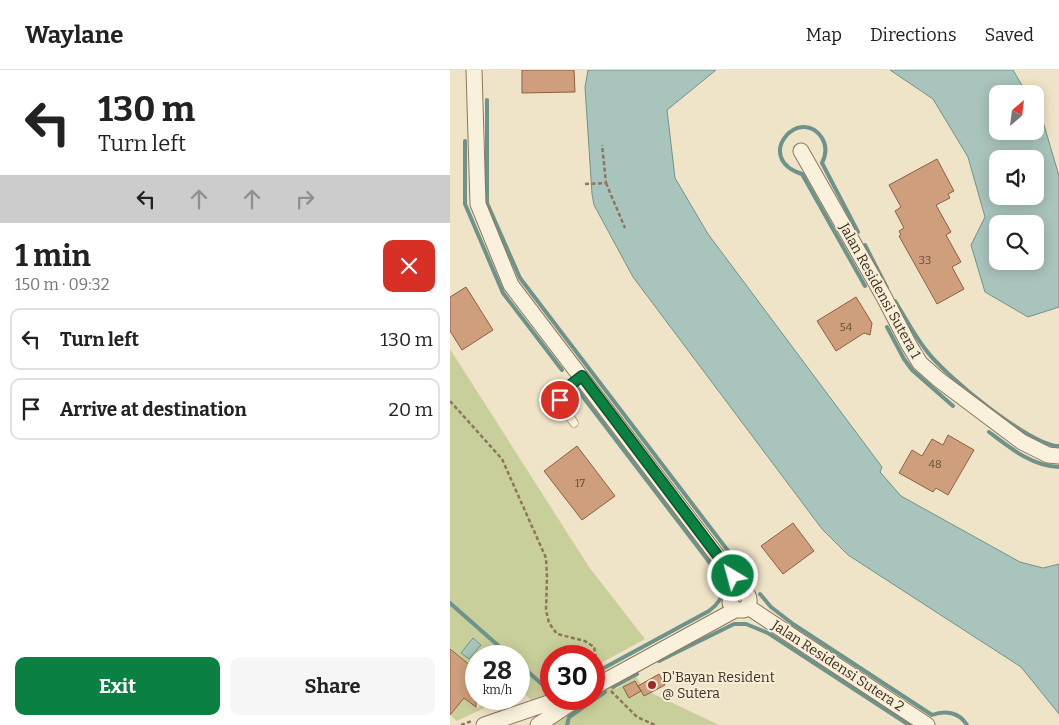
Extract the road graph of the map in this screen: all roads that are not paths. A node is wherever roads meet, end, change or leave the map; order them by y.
1 (474, 70) edge
2 (801, 150) dead end
3 (582, 376) junction
4 (574, 423) dead end
5 (1059, 456) edge
6 (742, 608) junction
7 (605, 681) edge
8 (540, 706) edge
9 (560, 710) edge
10 (484, 725) edge
11 (538, 725) edge
12 (928, 725) edge

1 - 3 street
2 - 5 street, Jalan Residensi Sutera 1
3 - 4 lane
3 - 6 street
6 - 7 street
6 - 12 street, Jalan Residensi Sutera 2
8 - 10 street
9 - 11 street

